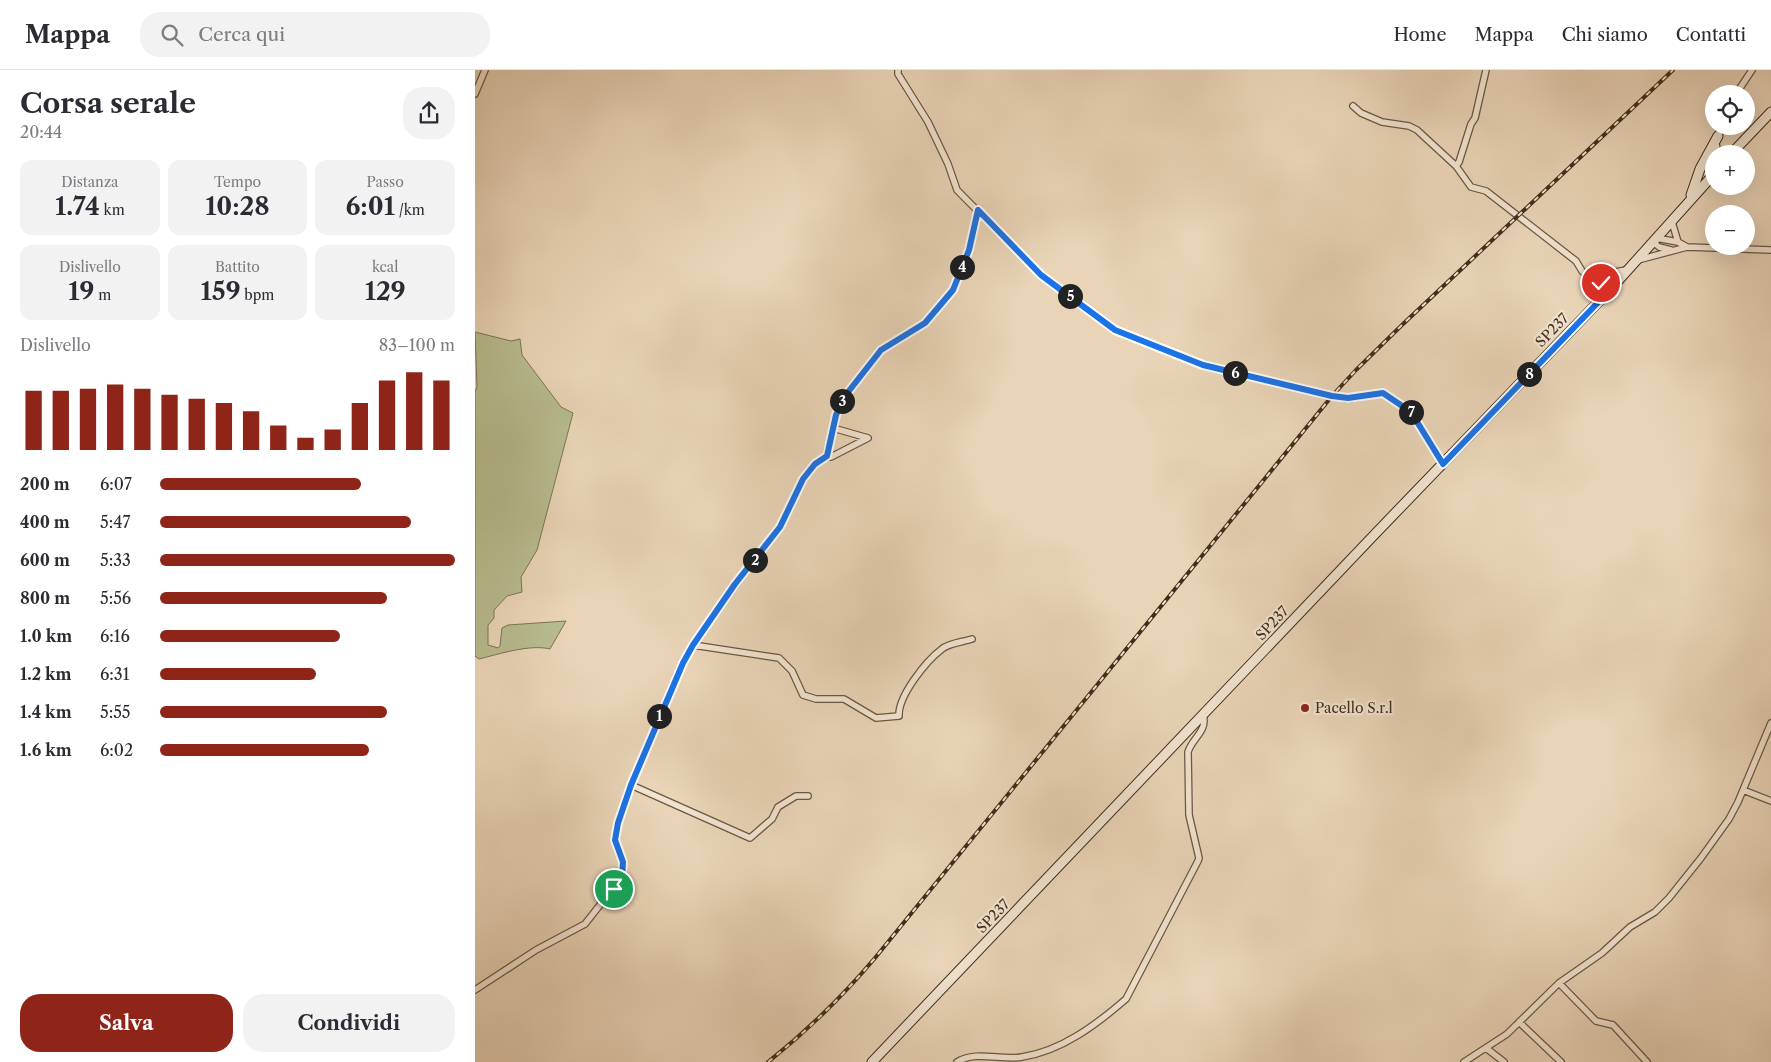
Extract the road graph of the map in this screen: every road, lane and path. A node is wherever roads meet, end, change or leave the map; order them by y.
1 (485, 70) edge
2 (898, 70) edge
3 (1486, 70) edge
4 (1752, 70) edge
5 (1742, 85) edge
6 (475, 94) edge
7 (1353, 106) dead end
8 (1771, 112) edge
9 (1718, 136) junction
10 (1713, 145) edge
11 (1716, 145) edge
12 (1718, 145) edge
13 (1740, 145) edge
14 (1705, 161) edge
15 (1456, 166) junction
16 (1705, 183) edge
17 (1689, 200) junction
18 (978, 210) junction
19 (1672, 222) junction
20 (1655, 240) junction
21 (1678, 242) junction
22 (1687, 247) junction
23 (1771, 250) edge
24 (1673, 251) junction
25 (1635, 260) junction
26 (1628, 270) junction
27 (1588, 277) junction
28 (1608, 292) junction
29 (833, 428) junction
30 (827, 456) junction
31 (1443, 464) junction
32 (971, 639) dead end
33 (693, 645) junction
34 (1203, 715) junction
35 (1771, 723) edge
36 (631, 785) junction
37 (1743, 790) junction
38 (808, 796) dead end
39 (1771, 802) edge
40 (1559, 983) junction
41 (475, 990) edge
42 (1519, 1022) junction
43 (1486, 1048) junction
44 (872, 1062) edge
45 (957, 1062) edge
46 (1464, 1062) edge
47 (1504, 1062) edge
48 (1561, 1062) edge
49 (1647, 1062) edge

1 - 6 street
2 - 18 street
3 - 15 street
4 - 5 street
7 - 15 street
8 - 13 main road
9 - 10 main road
9 - 11 main road
9 - 12 main road
14 - 17 main road
15 - 27 street
16 - 17 main road, SP237
17 - 19 main road, SP237 / SP237
18 - 29 street
18 - 31 street
19 - 20 main road, SP237 / SP237
19 - 21 street
20 - 21 street
20 - 24 street
20 - 25 main road, SP237 / SP237
21 - 22 street
22 - 23 street
22 - 24 street
24 - 25 street
25 - 26 main road, SP237 / SP237
26 - 27 street
26 - 28 main road, SP237 / SP237
27 - 28 street
28 - 31 main road, SP237 / SP237
29 - 30 street
29 - 30 street
30 - 33 street
31 - 34 main road, SP237 / SP237
32 - 33 street
33 - 36 street
34 - 44 main road, SP237 / SP237
34 - 45 street
35 - 37 street
36 - 38 street
36 - 41 street
37 - 39 street
37 - 40 street
40 - 42 street
40 - 49 street
42 - 43 street
42 - 48 street
43 - 46 street
43 - 47 street

